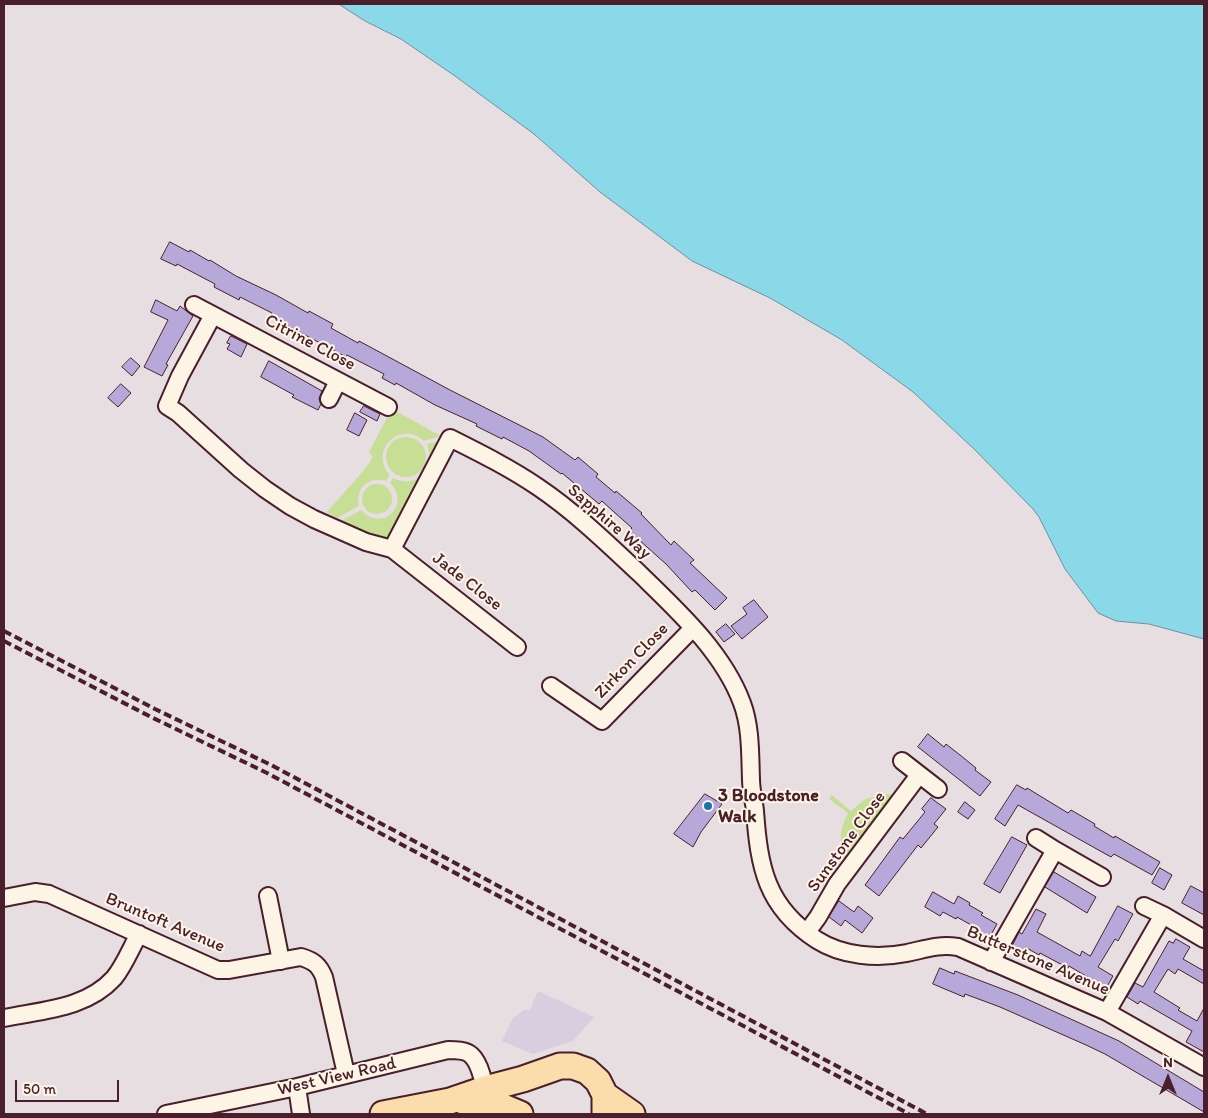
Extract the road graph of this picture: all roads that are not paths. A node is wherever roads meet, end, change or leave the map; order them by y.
1 (194, 305) dead end
2 (213, 315) junction
3 (338, 381) junction
4 (329, 399) dead end
5 (388, 407) dead end
6 (392, 549) junction
7 (693, 628) junction
8 (518, 647) dead end
9 (552, 686) dead end
10 (902, 761) dead end
11 (919, 775) junction
12 (751, 781) joint
13 (938, 789) dead end
14 (1036, 838) dead end
15 (1055, 850) junction
16 (1102, 877) dead end
17 (268, 896) dead end
18 (4, 898) edge
19 (1144, 906) dead end
20 (1163, 915) junction
21 (807, 932) junction
22 (138, 934) junction
23 (1204, 939) edge
24 (281, 961) junction
25 (991, 962) junction
26 (1107, 1012) junction
27 (4, 1018) edge
28 (1204, 1067) edge
29 (547, 1070) junction
30 (346, 1074) junction
31 (297, 1087) junction
32 (486, 1096) junction
33 (605, 1105) edge
34 (423, 1110) edge
35 (166, 1114) edge
36 (301, 1114) edge
37 (383, 1114) edge
38 (520, 1114) edge
39 (527, 1114) edge
40 (632, 1114) edge

1 - 2 street, Citrine Close
2 - 3 street, Citrine Close
2 - 6 street
3 - 4 street
3 - 5 street, Citrine Close
6 - 7 street, Sapphire Way
6 - 8 street, Jade Close
7 - 9 street, Zirkon Close
7 - 12 street, Sapphire Way
10 - 11 street
11 - 13 street
11 - 21 street, Sunstone Close
12 - 21 street, Butterstone Avenue
14 - 15 street
15 - 16 street
15 - 25 street
17 - 24 street
18 - 22 street, Bruntoft Avenue
19 - 20 street
20 - 23 street
20 - 26 street
21 - 25 street, Butterstone Avenue
22 - 24 street, Bruntoft Avenue
22 - 27 street
24 - 30 street, Bruntoft Avenue
25 - 26 street, Butterstone Avenue
26 - 28 street, Butterstone Avenue
29 - 32 main road
29 - 33 main road
29 - 39 main road
30 - 31 street, West View Road
30 - 32 street, West View Road
31 - 35 street, West View Road
31 - 36 street
32 - 34 main road
32 - 38 main road
33 - 40 main road
34 - 37 main road

